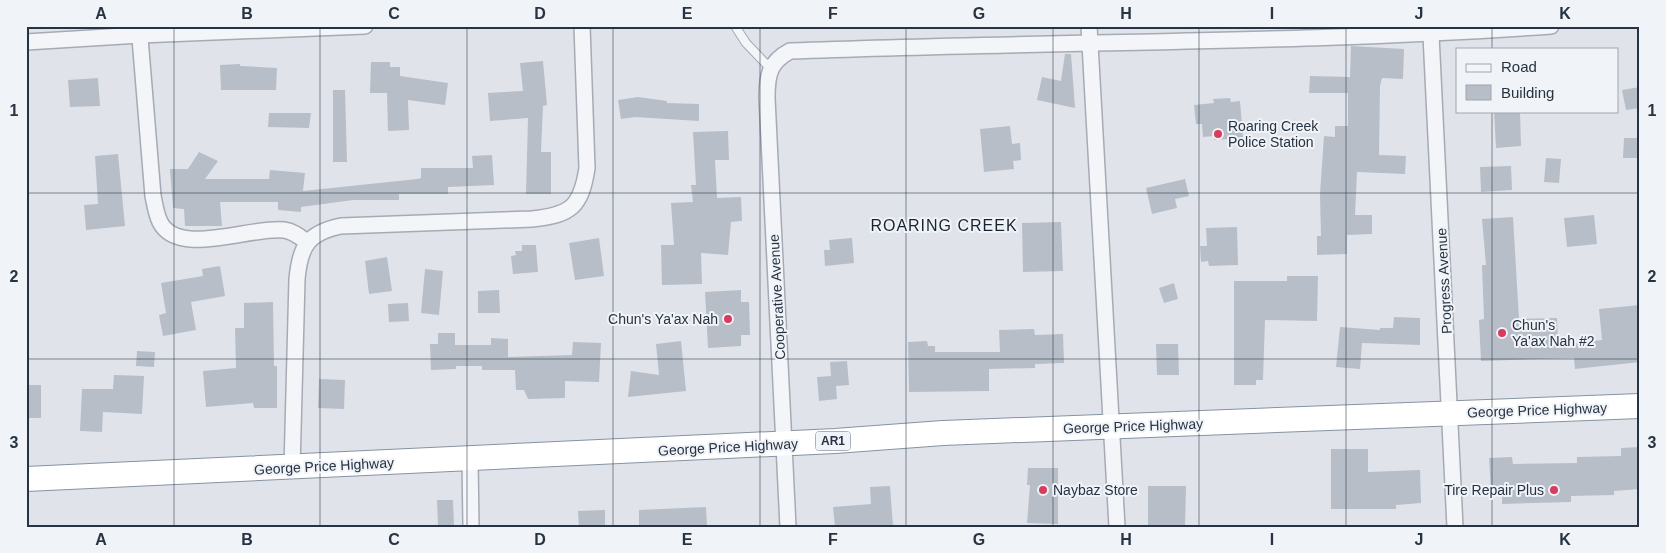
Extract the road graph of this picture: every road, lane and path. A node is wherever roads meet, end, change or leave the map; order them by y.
1 (364, 26) edge
2 (582, 26) edge
3 (735, 26) edge
4 (1089, 26) edge
5 (1551, 26) edge
6 (139, 31) edge
7 (1431, 35) junction
8 (26, 42) edge
9 (1089, 45) junction
10 (770, 68) junction
11 (308, 242) junction
12 (1640, 406) edge
13 (1451, 413) junction
14 (1112, 428) junction
15 (784, 444) junction
16 (470, 460) junction
17 (292, 468) junction
18 (26, 479) edge
19 (472, 527) edge
20 (788, 527) edge
21 (1117, 527) edge
22 (1456, 527) edge

1 - 6 street
2 - 11 street
3 - 10 lane
4 - 9 street
5 - 7 street
6 - 8 street
6 - 11 street
7 - 9 street
7 - 13 street, Progress Avenue
9 - 10 street
9 - 14 street
10 - 15 street, Cooperative Avenue
11 - 17 street
12 - 13 highway, George Price Highway / AR1
13 - 14 highway, George Price Highway / AR1
13 - 22 street, Progress Avenue
14 - 15 highway, George Price Highway / AR1
14 - 21 street
15 - 16 highway, George Price Highway / AR1
15 - 20 street, Cooperative Avenue
16 - 17 highway, George Price Highway / AR1
16 - 19 street
17 - 18 highway, George Price Highway / AR1

